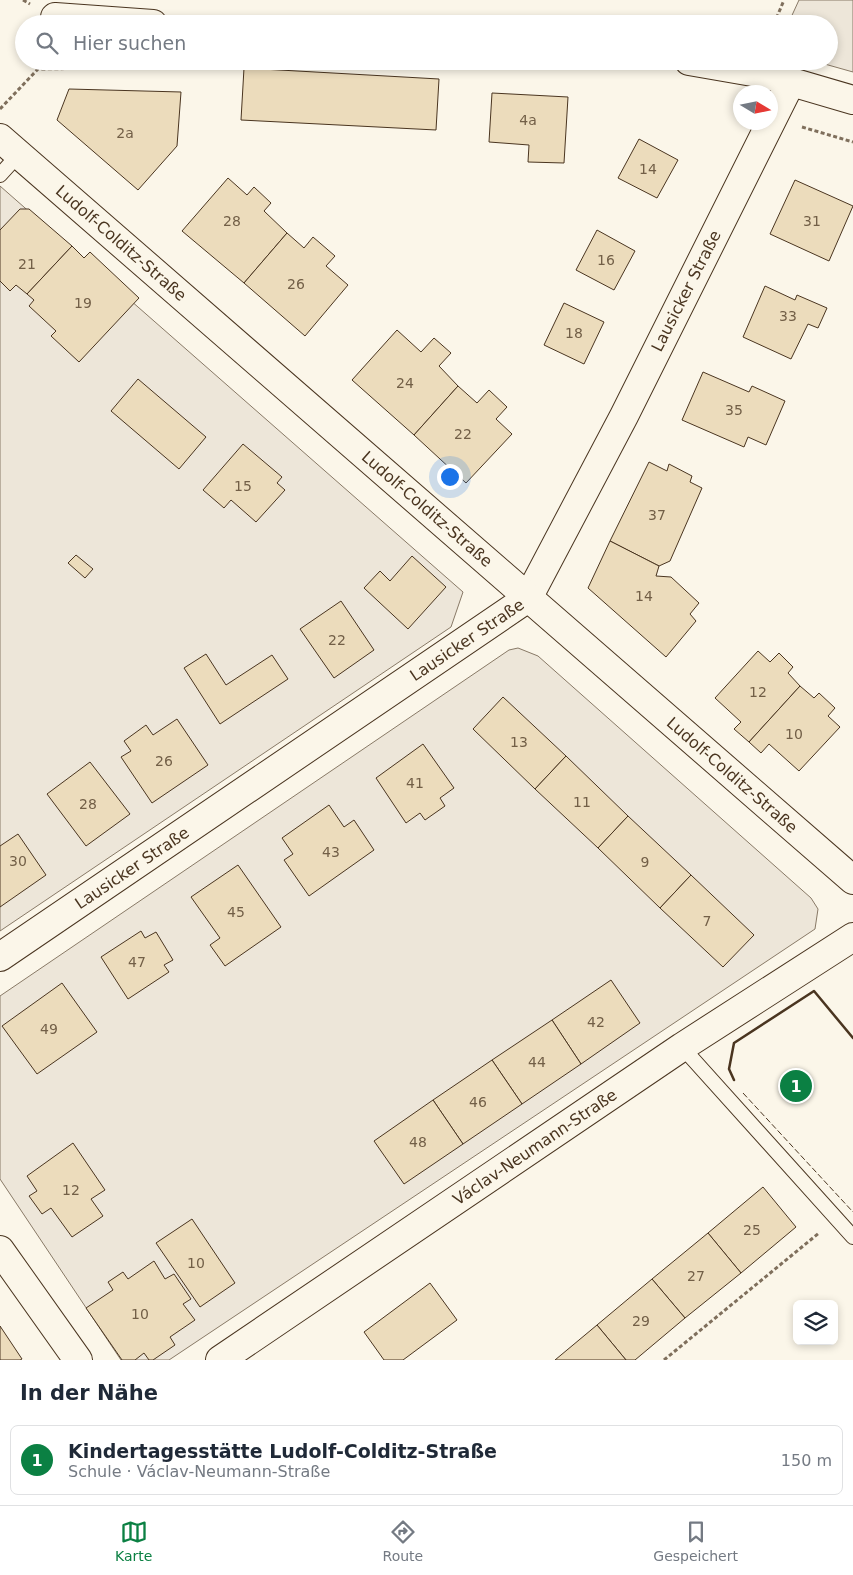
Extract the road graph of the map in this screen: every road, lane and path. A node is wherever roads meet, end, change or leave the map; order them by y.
1 (784, 0) edge
2 (778, 15) edge
3 (37, 70) edge
4 (741, 70) edge
5 (791, 82) junction
6 (853, 100) edge
7 (778, 108) edge
8 (0, 109) edge
9 (778, 120) edge
10 (767, 130) edge
11 (853, 142) edge
12 (9, 146) edge
13 (0, 175) edge
14 (528, 598) junction
15 (852, 877) edge
16 (853, 937) edge
17 (0, 957) edge
18 (682, 1047) junction
19 (836, 1218) junction
20 (853, 1237) edge
21 (0, 1250) edge
22 (78, 1360) edge
23 (220, 1360) edge
24 (664, 1360) edge

1 - 2 path
3 - 8 path
4 - 5 street
5 - 6 street
5 - 7 street, Lausicker Straße
9 - 11 path
10 - 14 street, Lausicker Straße
12 - 13 lane
12 - 14 street, Ludolf-Colditz-Straße
14 - 15 street, Ludolf-Colditz-Straße
14 - 17 street, Lausicker Straße
16 - 18 street, Václav-Neumann-Straße
18 - 19 lane
18 - 23 street, Václav-Neumann-Straße
19 - 20 lane
19 - 24 path
21 - 22 street

